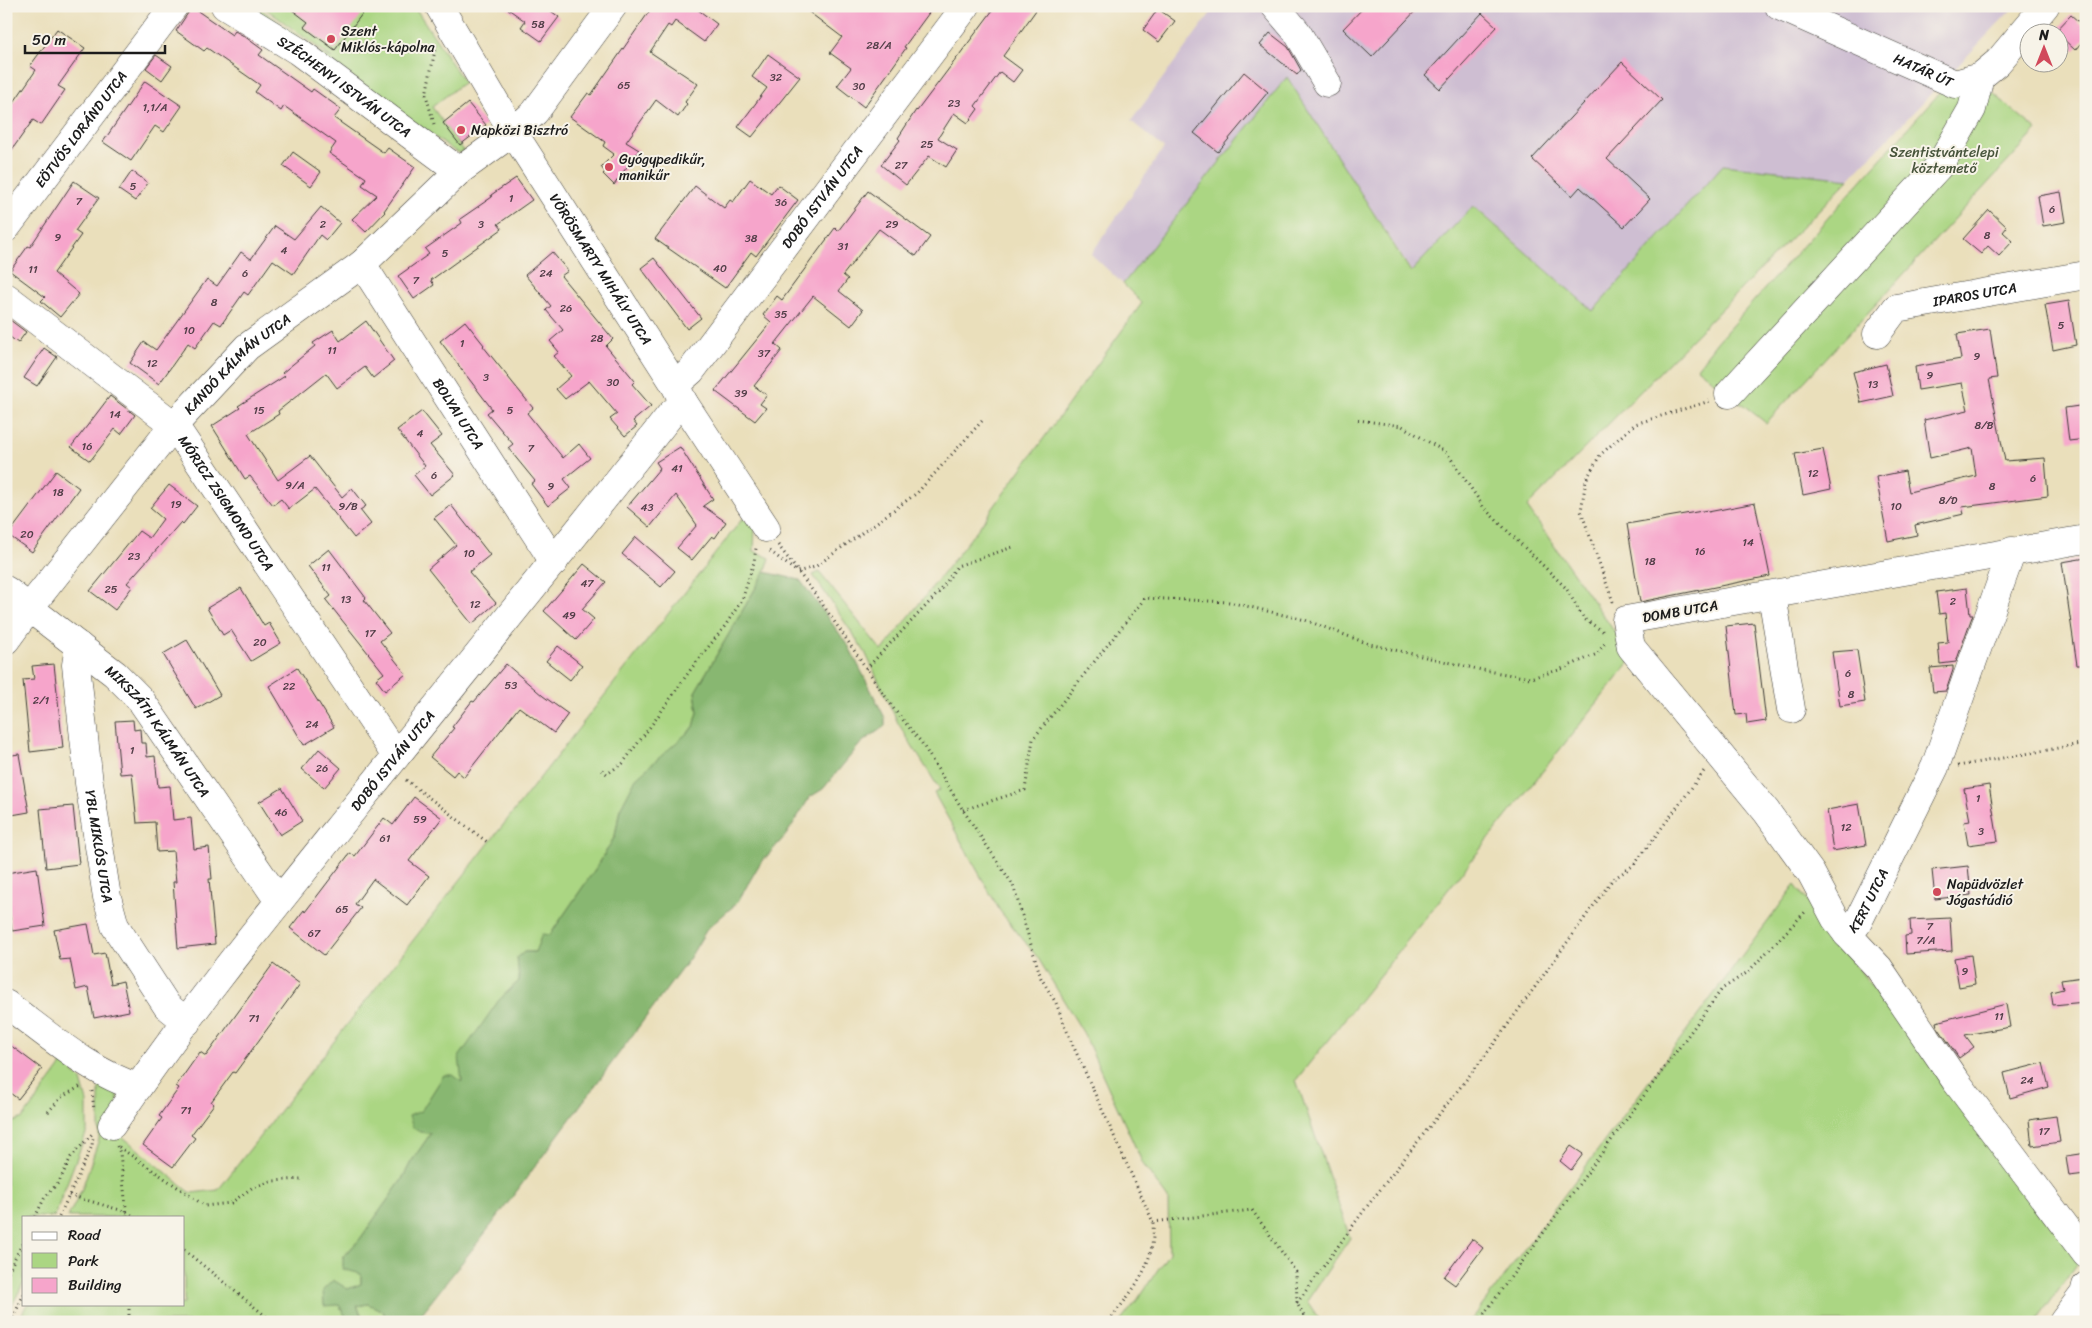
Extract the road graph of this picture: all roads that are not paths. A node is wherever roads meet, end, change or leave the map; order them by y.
1 (174, 6) edge
2 (225, 6) edge
3 (439, 6) edge
4 (613, 6) edge
5 (966, 6) edge
6 (1275, 6) edge
7 (1779, 6) edge
8 (2045, 6) edge
9 (1980, 77) junction
10 (1327, 83) dead end
11 (513, 132) junction
12 (449, 164) junction
13 (6, 228) edge
14 (362, 264) junction
15 (2086, 275) edge
16 (6, 297) edge
17 (1877, 334) dead end
18 (679, 394) junction
19 (1729, 394) road end
20 (174, 425) junction
21 (766, 528) road end
22 (2086, 538) edge
23 (2012, 551) junction
24 (554, 562) junction
25 (6, 590) edge
26 (1772, 595) junction
27 (30, 607) junction
28 (6, 640) edge
29 (79, 646) junction
30 (1791, 708) dead end
31 (392, 761) junction
32 (279, 901) junction
33 (1847, 934) junction
34 (6, 1004) edge
35 (187, 1022) junction
36 (138, 1087) junction
37 (98, 1124) road end
38 (2086, 1254) edge
39 (2086, 1286) edge
40 (2063, 1322) edge

1 - 13 street, EÖTVÖS LORÁND UTCA
2 - 12 street, SZÉCHENYI ISTVÁN UTCA
3 - 11 street, VÖRÖSMARTY MIHÁLY UTCA
4 - 11 street, KANDÓ KÁLMÁN UTCA
5 - 18 street, DOBÓ ISTVÁN UTCA
6 - 10 street
7 - 9 street, HATÁR ÚT
8 - 9 street, HATÁR ÚT
9 - 19 street
11 - 12 street, KANDÓ KÁLMÁN UTCA
11 - 18 street, VÖRÖSMARTY MIHÁLY UTCA
12 - 14 street, KANDÓ KÁLMÁN UTCA
14 - 20 street, KANDÓ KÁLMÁN UTCA
14 - 24 street, BOLYAI UTCA
15 - 17 street, IPAROS UTCA
16 - 20 street, MÓRICZ ZSIGMOND UTCA
18 - 21 street, VÖRÖSMARTY MIHÁLY UTCA
18 - 24 street, DOBÓ ISTVÁN UTCA
20 - 27 street, KANDÓ KÁLMÁN UTCA
20 - 31 street, MÓRICZ ZSIGMOND UTCA
22 - 23 street, DOMB UTCA
23 - 26 street, DOMB UTCA
23 - 33 street, KERT UTCA
24 - 31 street, DOBÓ ISTVÁN UTCA
25 - 27 street, MIKSZÁTH KÁLMÁN UTCA
26 - 30 street
26 - 33 street, DOMB UTCA
27 - 28 street, KANDÓ KÁLMÁN UTCA
27 - 29 street, MIKSZÁTH KÁLMÁN UTCA
29 - 32 street, MIKSZÁTH KÁLMÁN UTCA
29 - 35 street, YBL MIKLÓS UTCA
31 - 32 street, DOBÓ ISTVÁN UTCA
32 - 35 street, DOBÓ ISTVÁN UTCA
33 - 38 street, KERT UTCA
34 - 36 street
35 - 36 street, DOBÓ ISTVÁN UTCA
36 - 37 street, DOBÓ ISTVÁN UTCA
39 - 40 street

